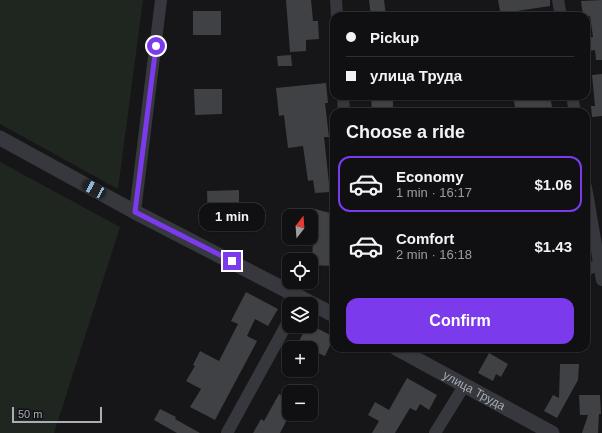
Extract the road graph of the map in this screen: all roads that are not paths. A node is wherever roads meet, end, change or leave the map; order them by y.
1 (161, 0) edge
2 (336, 0) edge
3 (558, 0) edge
4 (337, 12) edge
5 (560, 12) edge
6 (0, 138) edge
7 (135, 212) junction
8 (590, 213) edge
9 (601, 264) edge
10 (590, 268) edge
11 (602, 280) edge
12 (293, 297) edge
13 (318, 308) edge
14 (330, 313) edge
15 (282, 333) edge
16 (403, 352) edge
17 (464, 386) junction
18 (227, 433) edge
19 (435, 433) edge
20 (552, 433) edge

1 - 7 street
2 - 4 street
3 - 5 street
6 - 7 street
7 - 12 street
8 - 9 street
9 - 10 street
9 - 11 street
13 - 14 street
15 - 18 street
16 - 17 street, улица Труда
17 - 19 street
17 - 20 street, улица Труда

